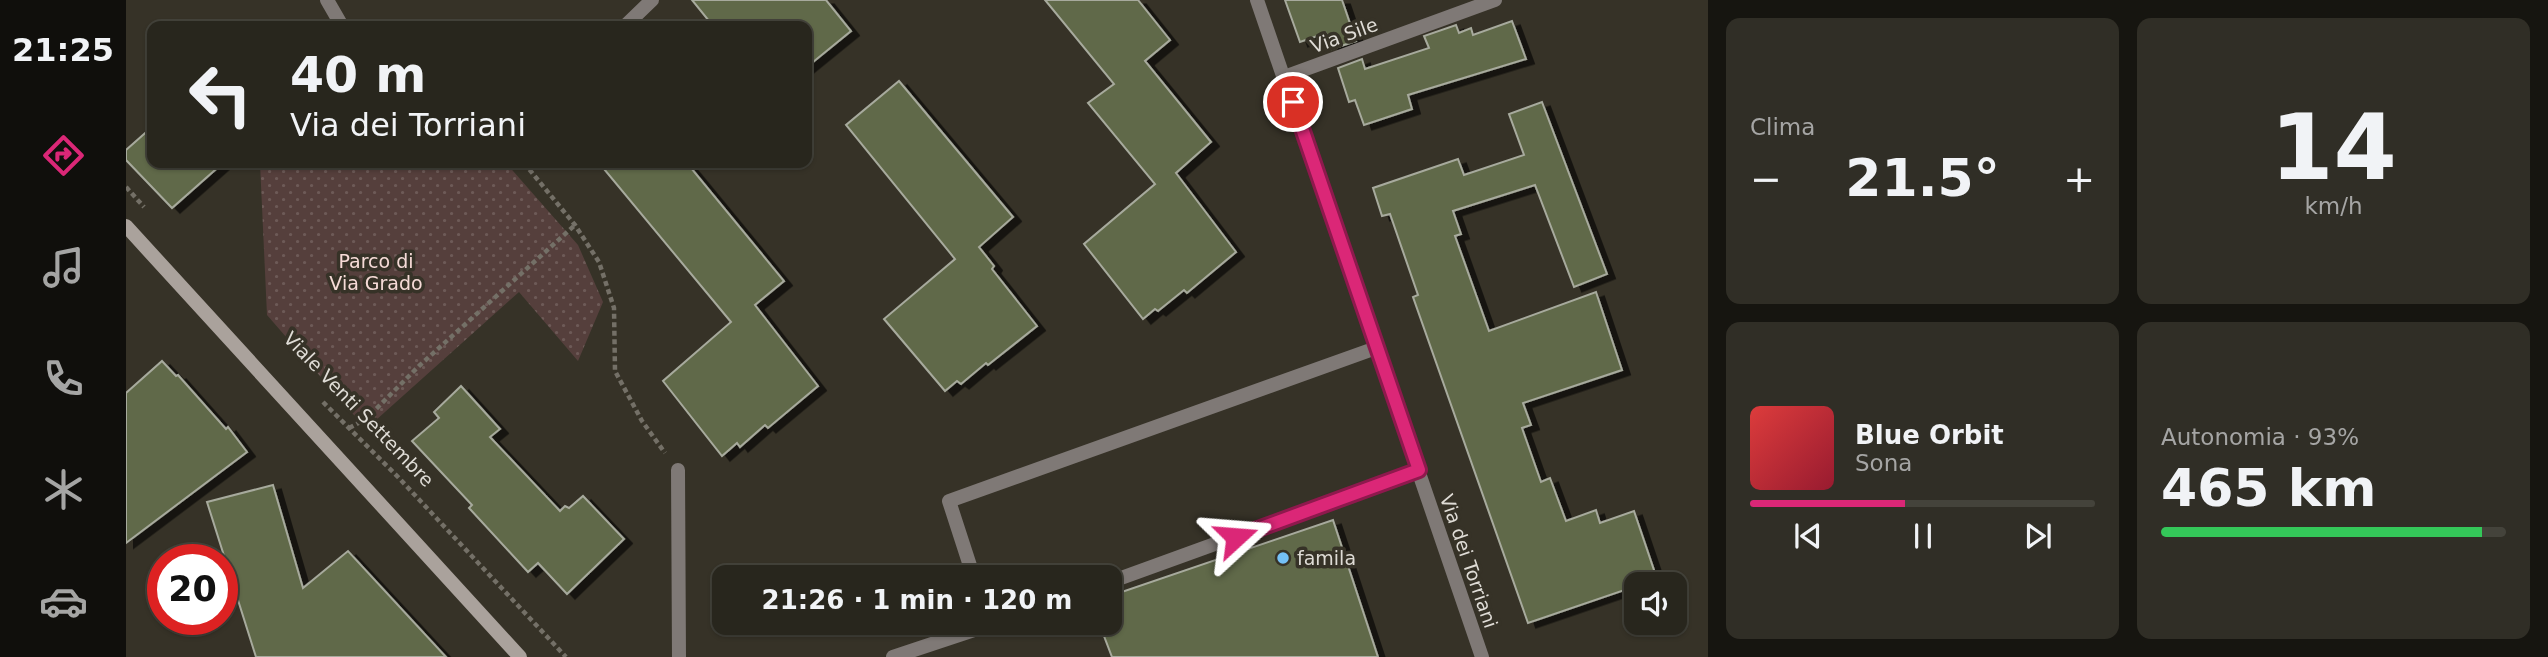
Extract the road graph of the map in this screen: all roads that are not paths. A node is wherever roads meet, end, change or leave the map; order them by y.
1 (327, 0) edge
2 (652, 0) edge
3 (1257, 0) edge
4 (1495, 0) edge
5 (339, 21) edge
6 (630, 21) edge
7 (1284, 77) junction
8 (126, 226) edge
9 (1376, 348) junction
10 (678, 470) road end
11 (1419, 470) junction
12 (970, 565) edge
13 (1122, 578) edge
14 (959, 635) edge
15 (520, 657) edge
16 (679, 657) edge
17 (893, 657) edge
18 (1482, 657) edge

1 - 5 street
2 - 6 street
3 - 7 street, Via dei Torriani
4 - 7 street, Via Sile
7 - 9 street, Via dei Torriani
8 - 15 main road
9 - 11 street, Via dei Torriani
9 - 12 street
10 - 16 street
11 - 13 street
11 - 18 street, Via dei Torriani
14 - 17 street

